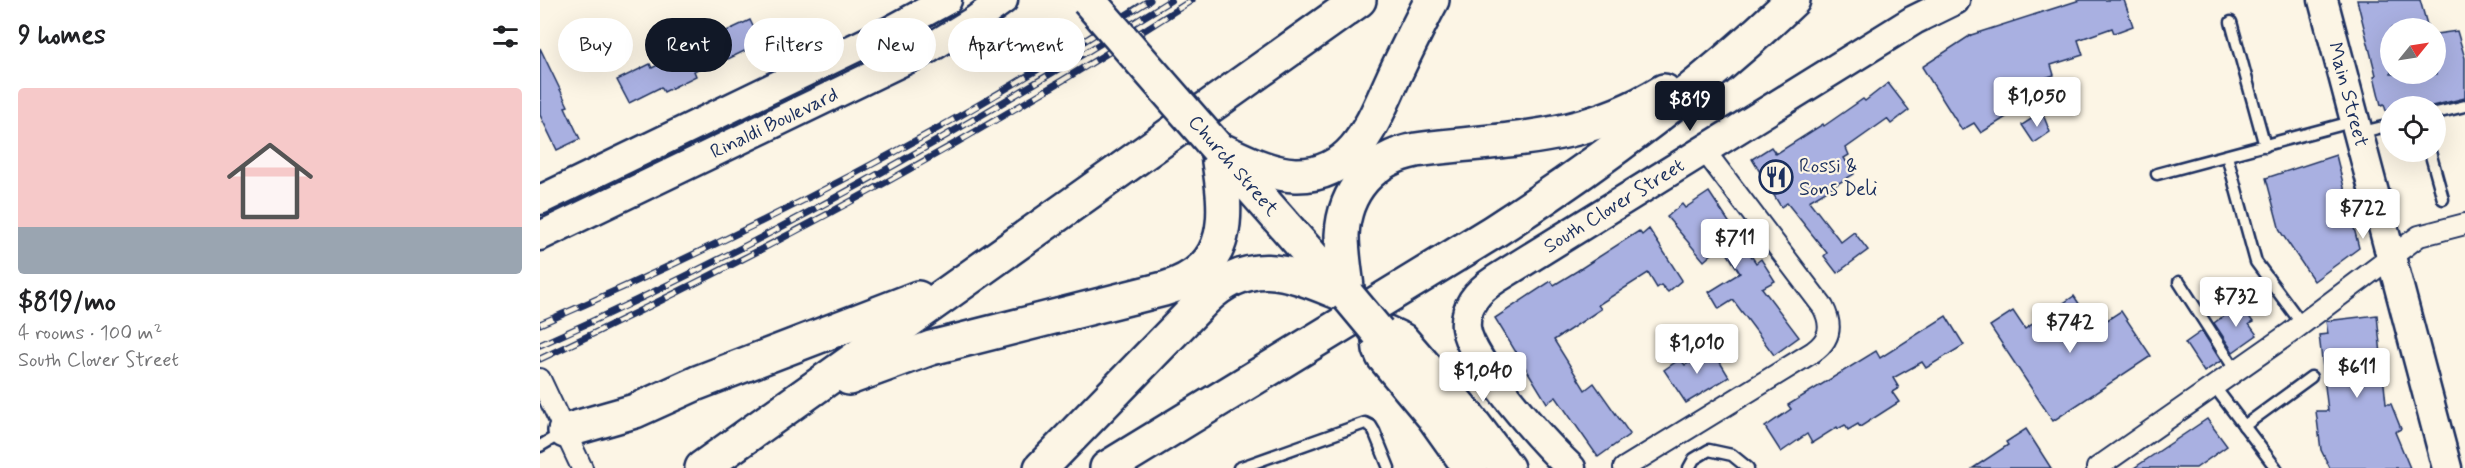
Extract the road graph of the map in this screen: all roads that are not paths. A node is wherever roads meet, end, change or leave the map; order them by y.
1 (947, 0) edge
2 (1003, 0) edge
3 (1088, 0) edge
4 (1359, 0) edge
5 (1432, 0) edge
6 (1793, 0) edge
7 (1955, 0) edge
8 (2323, 0) edge
9 (1768, 21) edge
10 (2231, 22) dead end
11 (2465, 106) edge
12 (2446, 111) edge
13 (2380, 126) edge
14 (2357, 127) junction
15 (2265, 146) junction
16 (1217, 148) junction
17 (1704, 150) junction
18 (2228, 156) junction
19 (2433, 162) edge
20 (2157, 174) dead end
21 (2442, 199) dead end
22 (540, 200) edge
23 (2465, 224) edge
24 (540, 236) edge
25 (2392, 257) junction
26 (987, 263) junction
27 (2179, 282) dead end
28 (1348, 296) junction
29 (2302, 324) junction
30 (1378, 332) junction
31 (2236, 371) junction
32 (2311, 377) dead end
33 (540, 379) edge
34 (2214, 386) junction
35 (795, 400) junction
36 (2244, 426) junction
37 (553, 429) edge
38 (582, 468) edge
39 (702, 468) edge
40 (736, 468) edge
41 (1041, 468) edge
42 (1107, 468) edge
43 (1239, 468) edge
44 (1389, 468) edge
45 (1470, 468) edge
46 (1507, 468) edge
47 (1572, 468) edge
48 (1624, 468) edge
49 (1689, 468) edge
50 (1748, 468) edge
51 (2097, 468) edge
52 (2276, 468) edge
53 (2447, 468) edge

1 - 22 street, Rinaldi Boulevard
2 - 24 street, Rinaldi Boulevard
3 - 16 highway, Church Street, bridge
4 - 26 highway
5 - 16 highway
6 - 9 highway
7 - 17 street, South Clover Street
8 - 14 street, Main Street
9 - 28 highway
9 - 42 highway
10 - 15 lane
11 - 12 lane
13 - 14 lane
14 - 15 lane
14 - 25 street, Main Street
15 - 18 lane
16 - 28 highway, Church Street
16 - 35 highway
17 - 47 street, South Clover Street
17 - 48 street
18 - 20 lane
18 - 29 lane
19 - 21 lane
23 - 25 street
25 - 29 street
25 - 53 street, Main Street
26 - 35 highway
26 - 37 highway
27 - 31 lane
28 - 30 highway, Church Street, bridge
28 - 41 highway
29 - 31 street
30 - 45 highway, Church Street
30 - 46 highway, Church Street
31 - 34 street
32 - 36 lane
33 - 37 street
34 - 36 lane
34 - 51 street
35 - 39 highway
35 - 40 highway
36 - 52 lane
37 - 38 street
43 - 44 lane
49 - 50 lane

